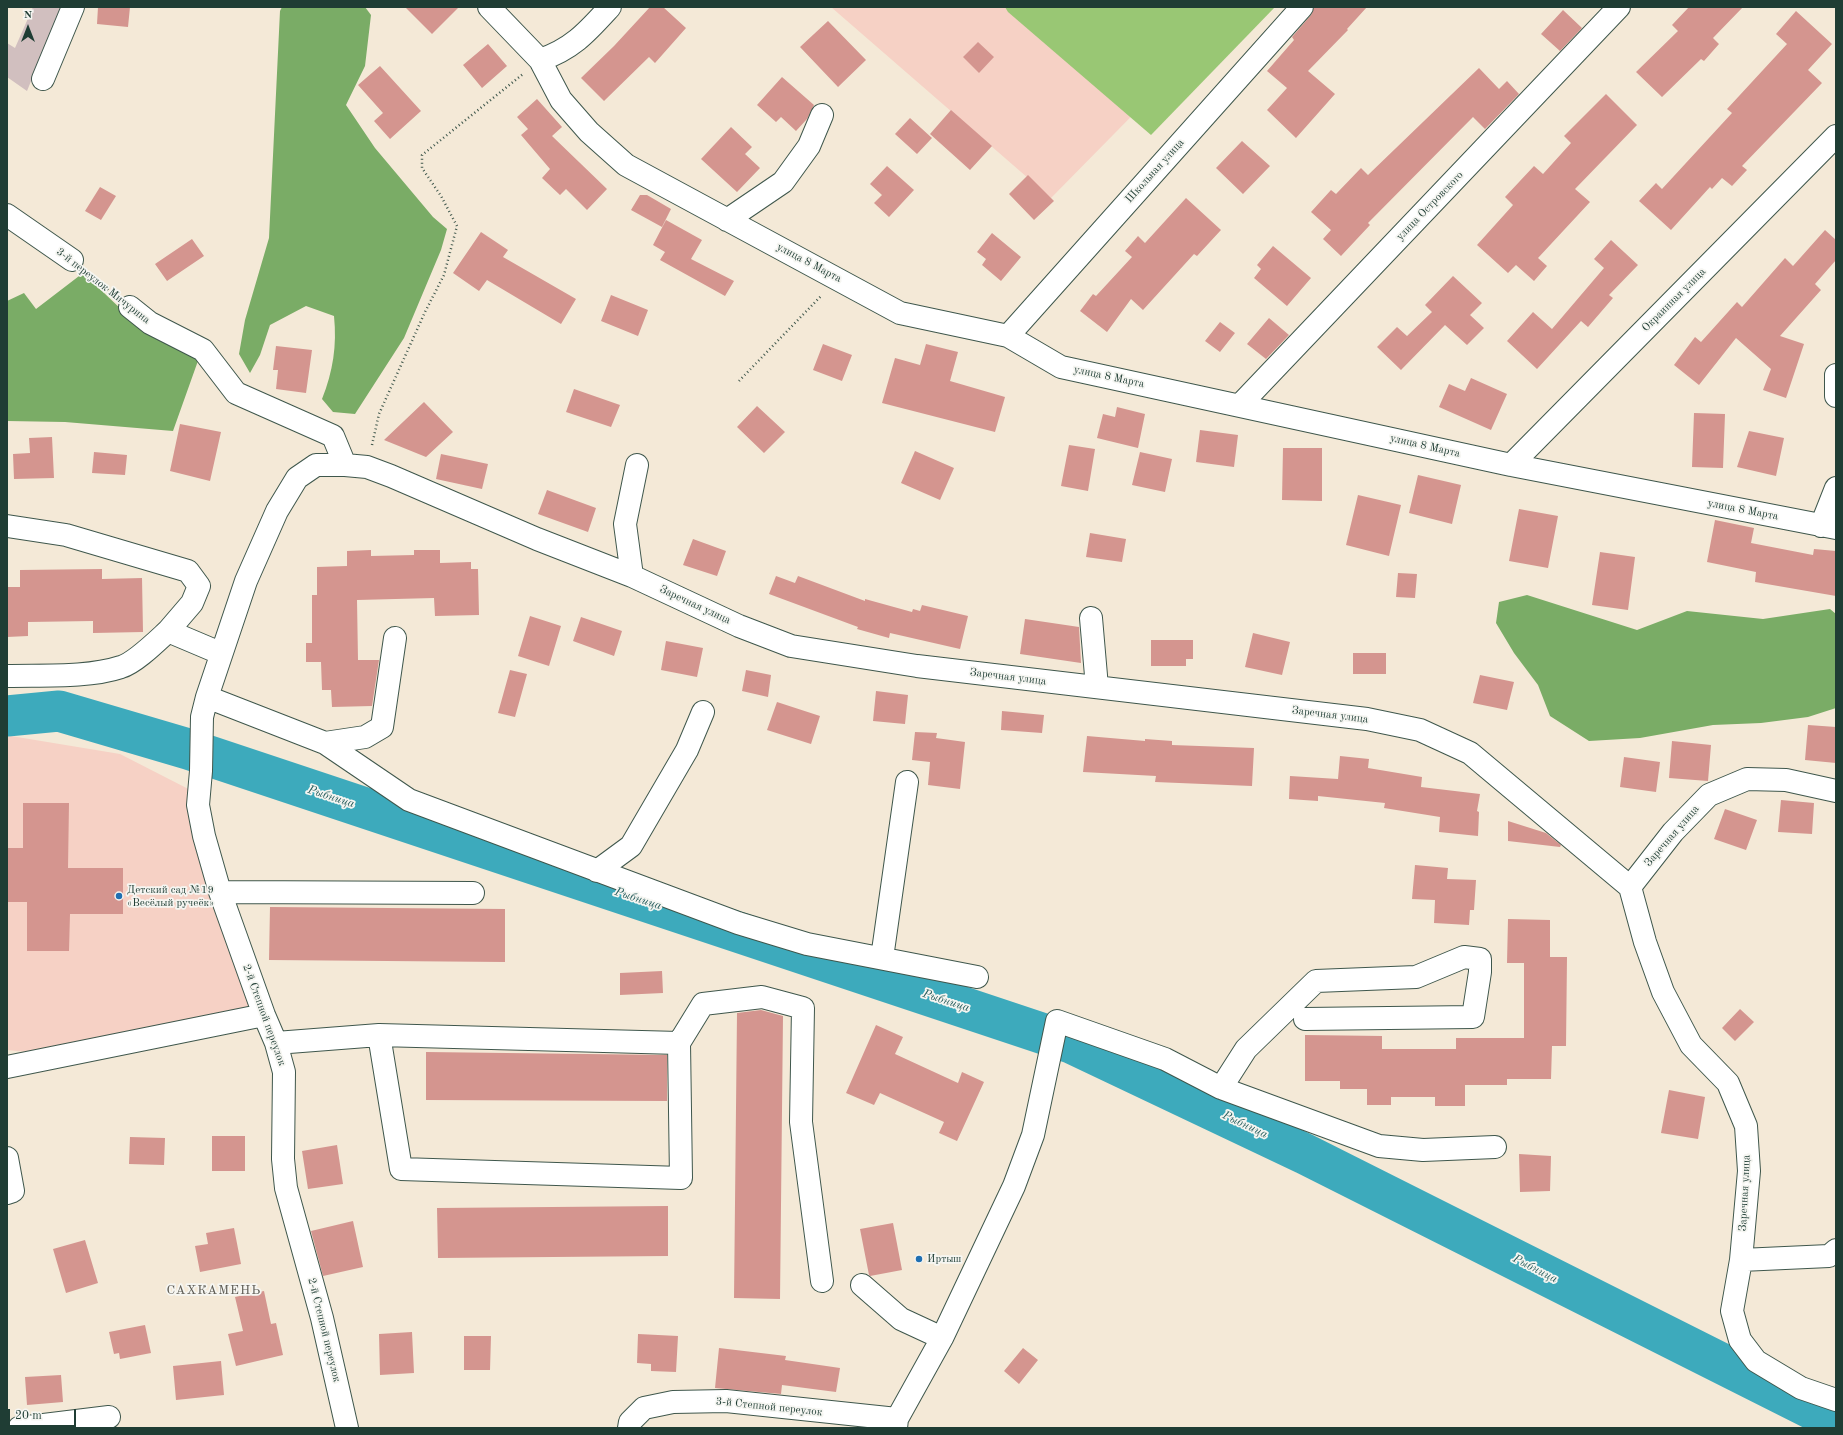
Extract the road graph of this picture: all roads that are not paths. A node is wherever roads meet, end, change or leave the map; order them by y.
1 (73, 7) edge
2 (489, 7) edge
3 (610, 7) edge
4 (1302, 7) edge
5 (1619, 7) edge
6 (540, 60) junction
7 (43, 79) dead end
8 (822, 115) dead end
9 (1836, 136) edge
10 (7, 215) edge
11 (727, 220) junction
12 (72, 260) road end
13 (130, 307) road end
14 (1008, 336) junction
15 (1836, 375) edge
16 (1836, 396) edge
17 (1240, 404) junction
18 (345, 465) junction
19 (637, 465) dead end
20 (1512, 465) junction
21 (1836, 488) edge
22 (7, 526) edge
23 (1829, 527) edge
24 (632, 576) junction
25 (1091, 618) dead end
26 (168, 631) junction
27 (395, 638) dead end
28 (220, 653) junction
29 (7, 676) edge
30 (1097, 687) junction
31 (205, 707) junction
32 (703, 712) dead end
33 (325, 743) junction
34 (907, 782) dead end
35 (1836, 791) edge
36 (597, 871) junction
37 (1630, 888) junction
38 (220, 892) junction
39 (472, 893) dead end
40 (882, 958) junction
41 (977, 977) dead end
42 (264, 1015) junction
43 (1305, 1019) dead end
44 (379, 1035) junction
45 (276, 1043) junction
46 (679, 1043) junction
47 (7, 1067) edge
48 (1221, 1088) junction
49 (1495, 1147) dead end
50 (7, 1158) edge
51 (7, 1193) edge
52 (1836, 1250) edge
53 (1741, 1260) junction
54 (822, 1281) dead end
55 (862, 1285) dead end
56 (942, 1338) junction
57 (1836, 1400) edge
58 (814, 1411) junction
59 (109, 1417) dead end
60 (896, 1423) edge
61 (19, 1428) edge
62 (347, 1428) edge
63 (629, 1428) edge
64 (800, 1428) edge

1 - 7 street
2 - 6 street, улица 8 Марта
3 - 6 street
4 - 14 street, Школьная улица
5 - 17 street, улица Островского
6 - 11 street, улица 8 Марта
8 - 11 street
9 - 20 street, Окраинная улица
10 - 12 street, 3-й переулок Мичурина
11 - 14 street, улица 8 Марта
13 - 18 street, 3-й переулок Мичурина
14 - 17 street, улица 8 Марта
15 - 16 street
17 - 20 street, улица 8 Марта
18 - 24 street, Заречная улица
18 - 28 street, Заречная улица
19 - 24 street
20 - 23 street, улица 8 Марта
21 - 23 street
22 - 26 street
24 - 30 street, Заречная улица
25 - 30 street
26 - 28 street
26 - 29 street
27 - 33 street
28 - 31 street, 2-й Степной переулок
30 - 37 street, Заречная улица
31 - 33 street
31 - 38 street, 2-й Степной переулок
32 - 36 street
33 - 36 street
34 - 40 street
35 - 37 street, Заречная улица
36 - 40 street
37 - 53 street, Заречная улица
38 - 39 street
38 - 42 street, 2-й Степной переулок
40 - 41 street
42 - 45 street, 2-й Степной переулок
42 - 47 street
43 - 48 street
44 - 45 street
44 - 46 street
44 - 46 street
45 - 62 street, 2-й Степной переулок
46 - 54 street
48 - 49 street
48 - 56 street
50 - 51 street
52 - 53 street
53 - 57 street, Заречная улица
55 - 56 street
56 - 60 street
58 - 60 street, 3-й Степной переулок
58 - 63 street, 3-й Степной переулок
58 - 64 street
59 - 61 street

